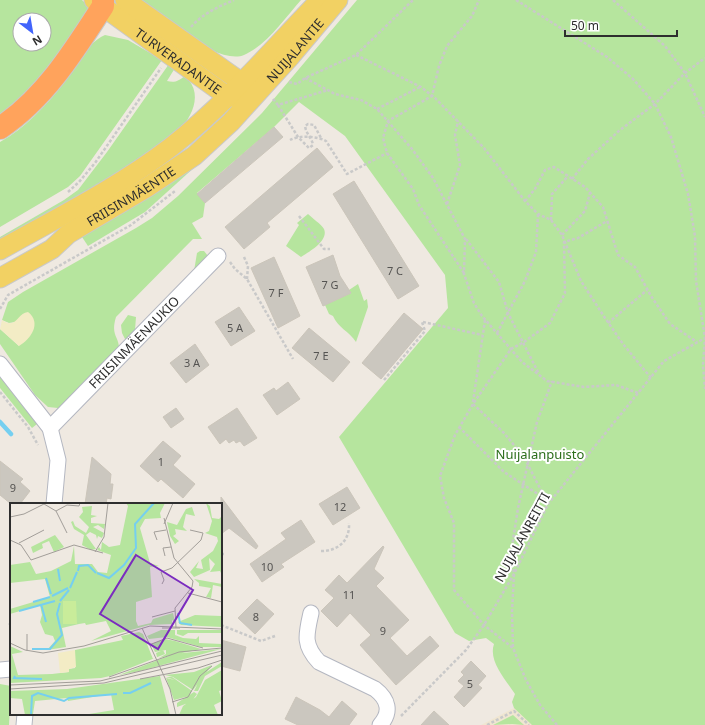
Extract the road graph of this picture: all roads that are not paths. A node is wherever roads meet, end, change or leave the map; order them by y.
1 (125, 0) edge
2 (320, 0) edge
3 (338, 0) edge
4 (100, 2) edge
5 (241, 82) junction
6 (227, 96) junction
7 (251, 100) junction
8 (0, 128) edge
9 (0, 250) edge
10 (224, 257) road end
11 (0, 278) edge
12 (0, 364) edge
13 (50, 428) junction
14 (54, 503) edge
15 (311, 613) dead end
16 (10, 669) edge
17 (0, 670) edge
18 (25, 715) edge
19 (24, 725) edge
20 (380, 725) edge

1 - 5 main road, TURVERADANTIE
2 - 5 main road, NUIJALANTIE
3 - 7 main road, NUIJALANTIE
4 - 6 main road, TURVERADANTIE
4 - 8 highway
5 - 6 main road, FRIISINMÄENTIE
5 - 7 main road, TURVERADANTIE
6 - 7 main road, TURVERADANTIE
6 - 9 main road, FRIISINMÄENTIE
7 - 11 main road, FRIISINMÄENTIE
10 - 13 street, FRIISINMÄENAUKIO
12 - 13 street
13 - 14 street
15 - 20 street
16 - 17 street
18 - 19 street

